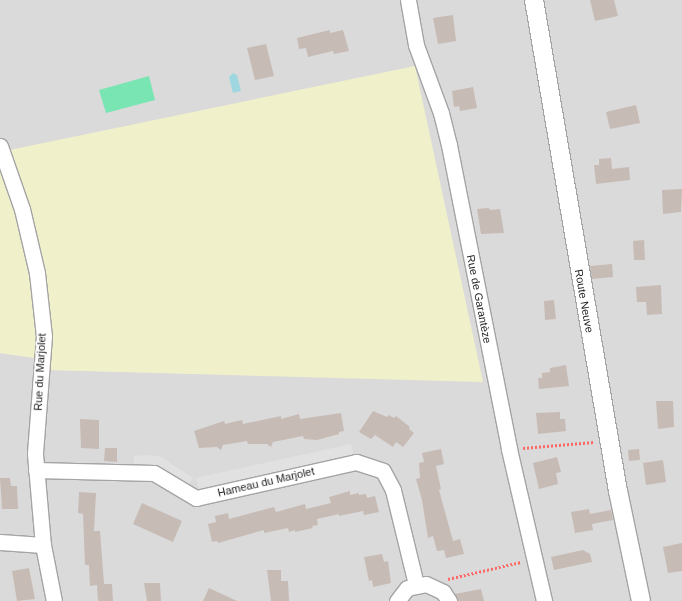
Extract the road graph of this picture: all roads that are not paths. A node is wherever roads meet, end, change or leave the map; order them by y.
1 (408, 0) edge
2 (534, 0) edge
3 (0, 146) edge
4 (36, 470) junction
5 (0, 542) edge
6 (43, 545) junction
7 (416, 584) junction
8 (54, 601) edge
9 (397, 601) edge
10 (449, 601) edge
11 (544, 601) edge
12 (641, 601) edge

1 - 11 street, Rue de Garantèze
2 - 12 street, Route Neuve
3 - 4 street, Rue du Marjolet
4 - 6 street, Rue du Marjolet
4 - 7 street, Hameau du Marjolet
5 - 6 street
6 - 8 street, Rue du Marjolet
7 - 9 street
7 - 10 street

